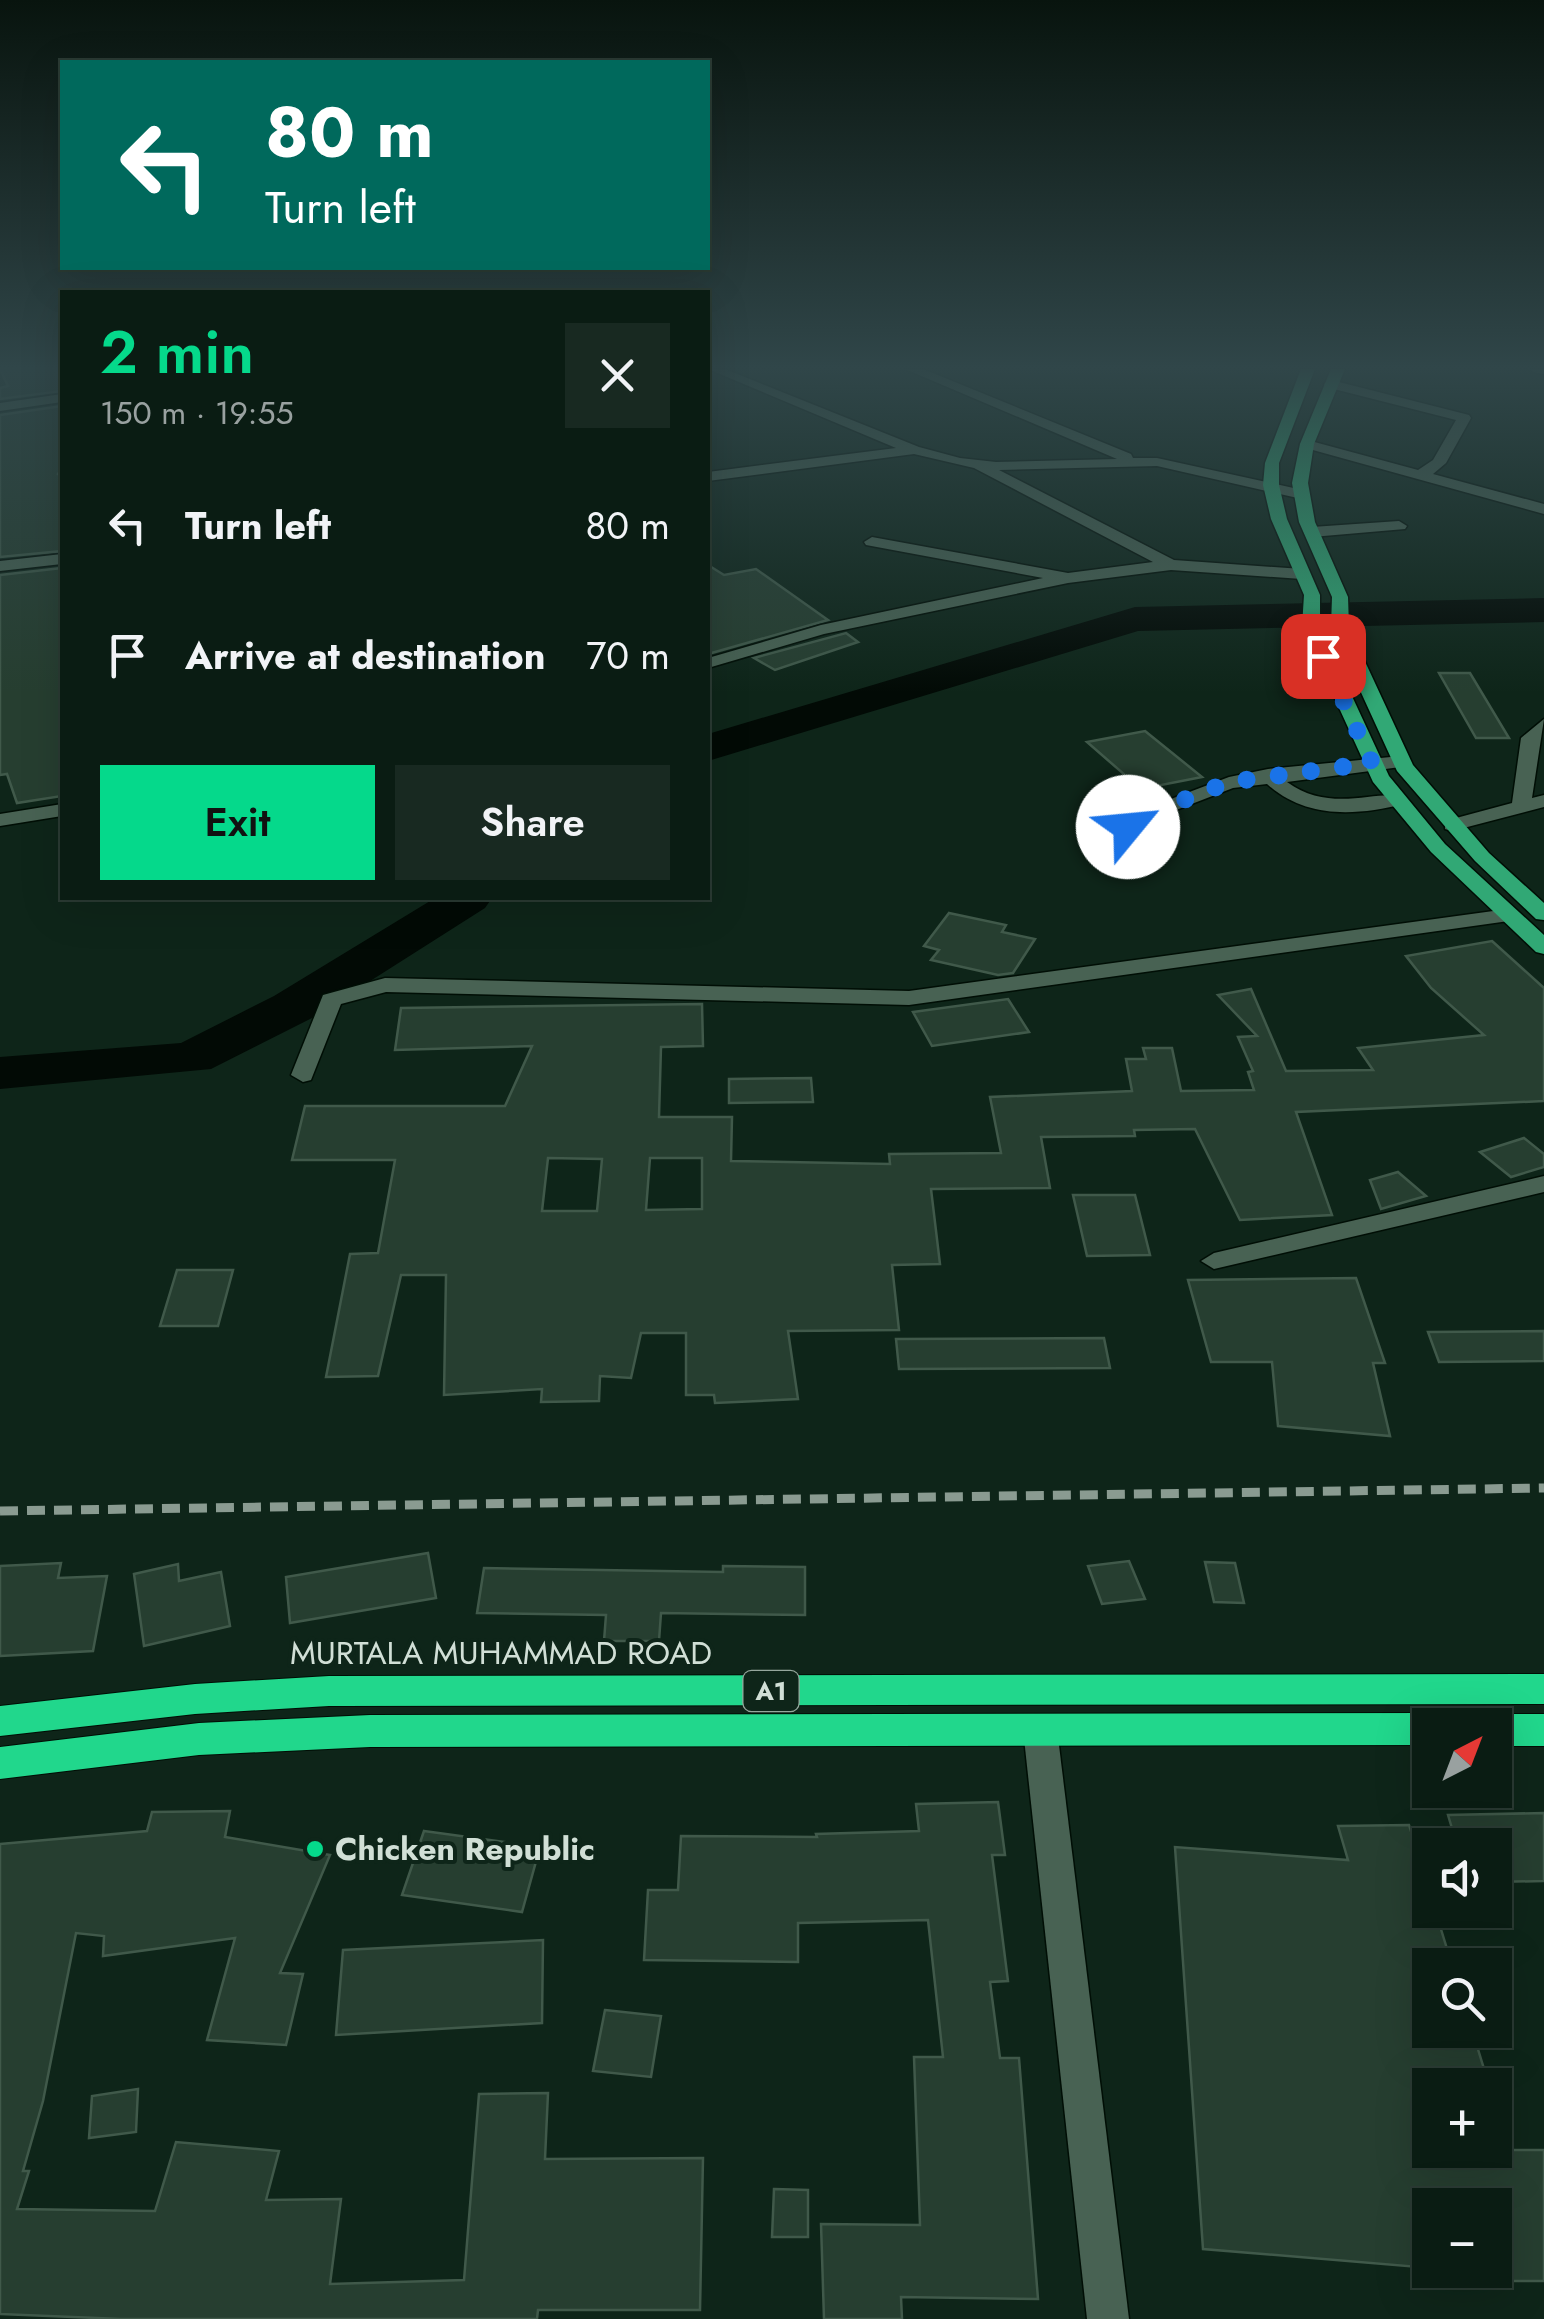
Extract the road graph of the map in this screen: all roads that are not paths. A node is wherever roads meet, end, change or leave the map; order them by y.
1 (1000, 477) edge
2 (1237, 477) edge
3 (1271, 477) edge
4 (1301, 477) edge
5 (1426, 477) edge
6 (1271, 485) junction
7 (1302, 494) junction
8 (1544, 509) edge
9 (1399, 526) dead end
10 (1312, 532) junction
11 (872, 542) dead end
12 (60, 559) edge
13 (1171, 565) junction
14 (0, 566) edge
15 (1302, 574) junction
16 (1068, 578) junction
17 (710, 662) edge
18 (1544, 725) edge
19 (1402, 762) junction
20 (1372, 763) junction
21 (1268, 775) junction
22 (1397, 800) junction
23 (1544, 802) edge
24 (1522, 807) junction
25 (60, 810) edge
26 (0, 820) edge
27 (1452, 825) junction
28 (1131, 839) dead end
29 (1544, 914) edge
30 (1508, 915) junction
31 (1544, 947) edge
32 (303, 1076) dead end
33 (1544, 1184) edge
34 (1214, 1261) dead end
35 (1544, 1689) edge
36 (0, 1721) edge
37 (1040, 1729) junction
38 (1412, 1730) edge
39 (1512, 1730) edge
40 (1544, 1730) edge
41 (0, 1763) edge
42 (1108, 2319) edge

1 - 13 street
2 - 6 street
3 - 6 main road
4 - 7 main road
5 - 8 street
6 - 7 street
6 - 15 main road
7 - 10 main road
9 - 10 street
10 - 19 main road
11 - 16 street
12 - 14 street
13 - 15 street
13 - 16 street
15 - 20 main road
16 - 17 street
18 - 24 street
19 - 20 street
19 - 27 main road
20 - 21 street
20 - 22 main road
21 - 22 street
21 - 28 street
22 - 30 main road
23 - 24 street
24 - 27 street
25 - 26 street
27 - 29 main road
30 - 31 main road
30 - 32 street
33 - 34 street
35 - 36 highway, MURTALA MUHAMMAD ROAD / A1
37 - 38 highway, A1
37 - 41 highway, A1
37 - 42 street
39 - 40 highway

